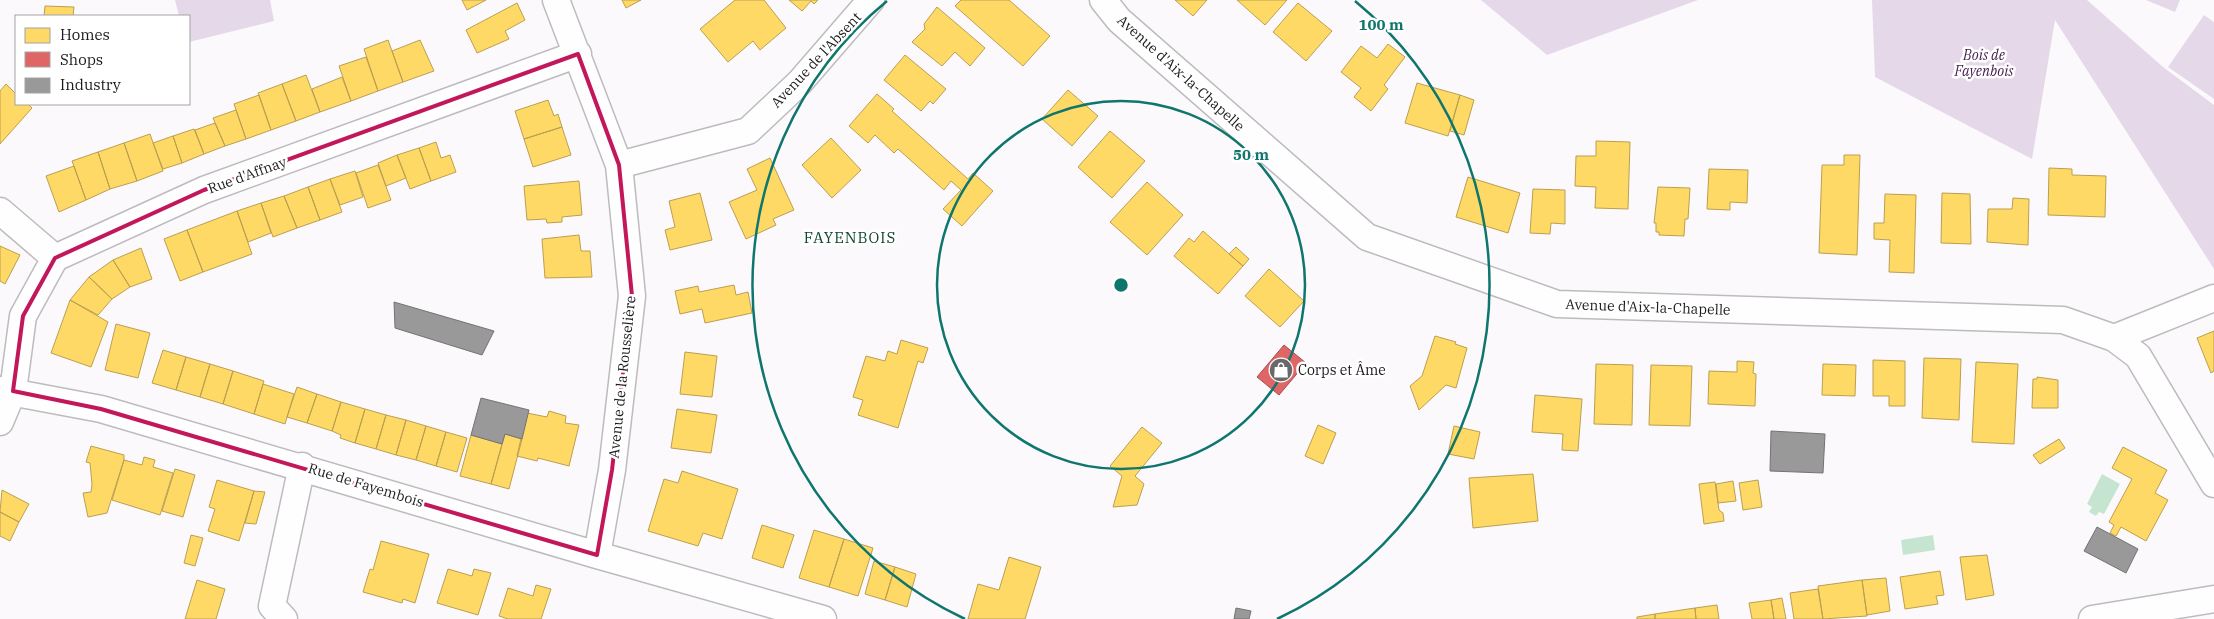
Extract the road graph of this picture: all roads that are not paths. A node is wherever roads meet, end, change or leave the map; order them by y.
1 (556, 0) edge
2 (871, 0) edge
3 (1103, 0) edge
4 (578, 54) junction
5 (619, 165) junction
6 (0, 211) edge
7 (55, 258) junction
8 (2214, 298) edge
9 (2114, 338) junction
10 (6, 390) edge
11 (0, 422) edge
12 (302, 466) junction
13 (2214, 484) edge
14 (596, 555) junction
15 (2214, 599) edge
16 (284, 619) edge
17 (823, 619) edge
18 (2092, 619) edge

1 - 4 street, Avenue de la Rousselière
2 - 5 street, Avenue de l'Absent
3 - 9 street, Avenue d'Aix-la-Chapelle
4 - 5 street, Avenue de la Rousselière
4 - 7 street, Rue d'Affnay
5 - 14 street, Avenue de la Rousselière
6 - 7 street
7 - 10 street
8 - 9 street
9 - 13 street, Avenue d'Aix-la-Chapelle
10 - 11 street
10 - 12 street, Rue de Fayembois
12 - 14 street, Rue de Fayembois
12 - 16 street
14 - 17 street, Rue de Fayembois
15 - 18 street

